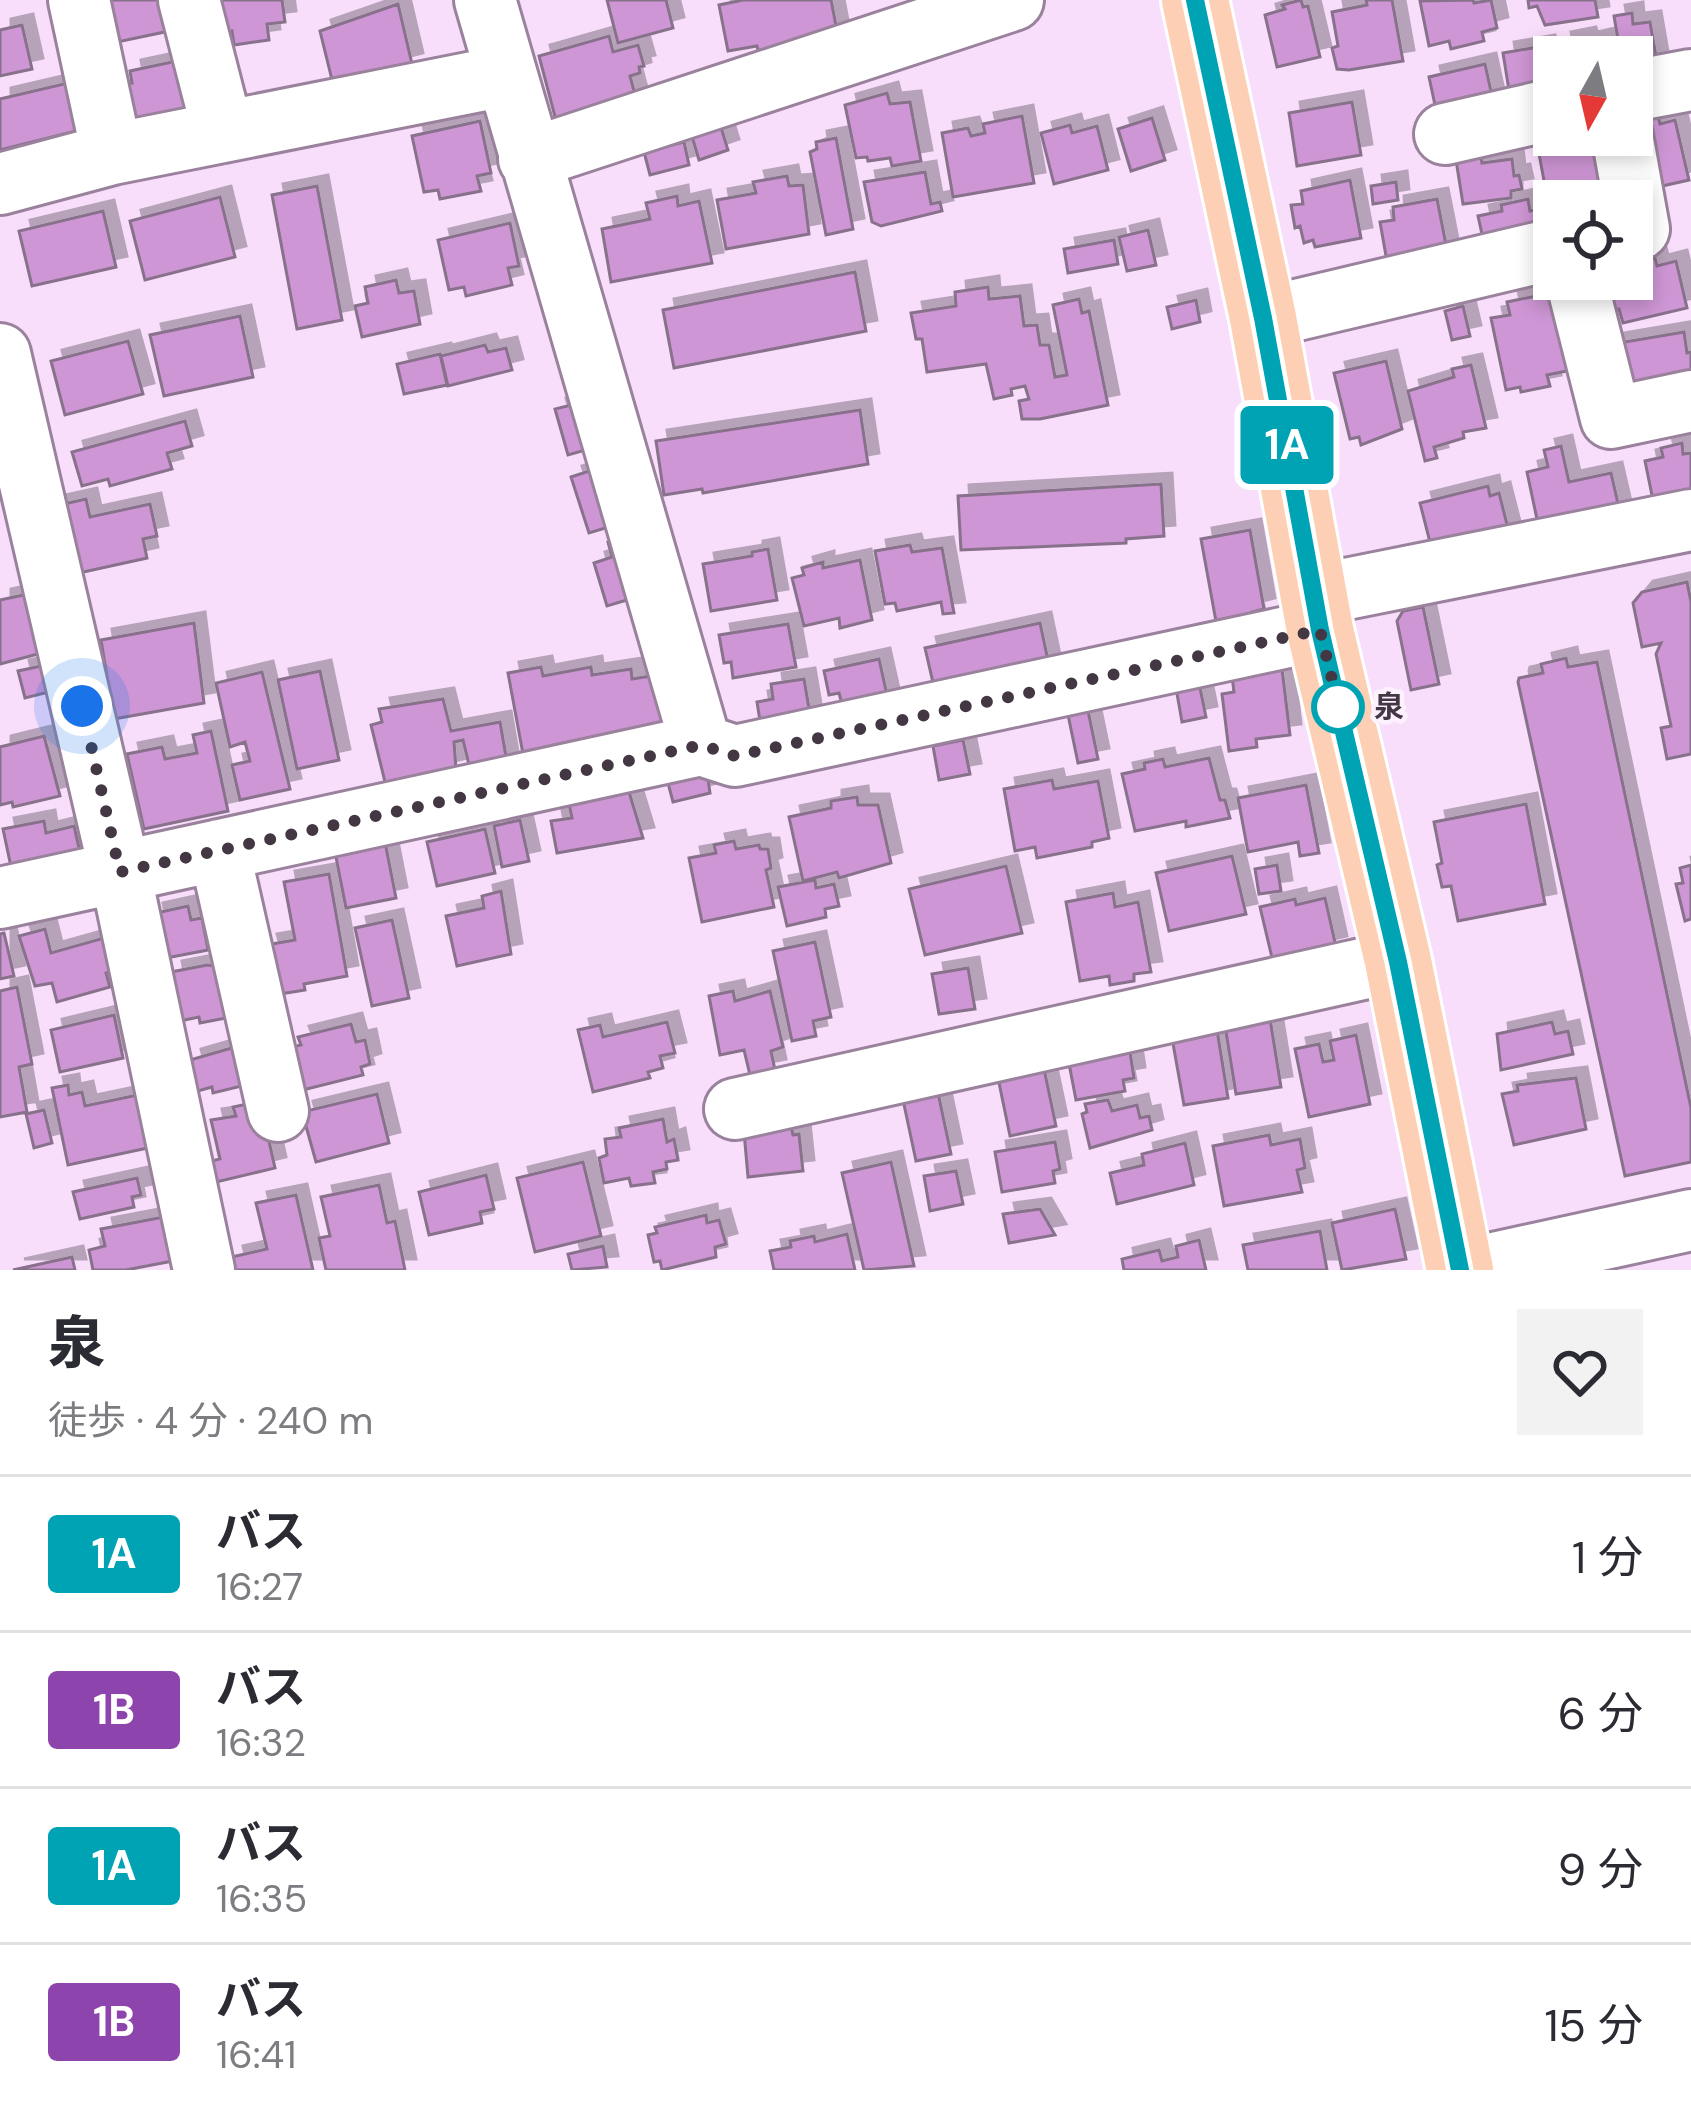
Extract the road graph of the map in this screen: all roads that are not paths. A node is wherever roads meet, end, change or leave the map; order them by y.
1 (79, 0) edge
2 (190, 0) edge
3 (485, 0) edge
4 (1013, 0) edge
5 (1195, 0) edge
6 (504, 76) junction
7 (1691, 80) edge
8 (1653, 88) edge
9 (1533, 114) edge
10 (223, 132) junction
11 (1445, 134) dead end
12 (112, 154) junction
13 (1629, 156) edge
14 (529, 159) junction
15 (0, 184) edge
16 (1654, 226) edge
17 (1533, 254) edge
18 (1581, 300) edge
19 (1263, 318) junction
20 (0, 354) edge
21 (1691, 401) edge
22 (1691, 520) edge
23 (1318, 613) junction
24 (701, 745) junction
25 (219, 850) junction
26 (120, 872) junction
27 (0, 898) edge
28 (1398, 962) junction
29 (735, 1109) dead end
30 (278, 1111) dead end
31 (1691, 1220) edge
32 (203, 1270) edge
33 (1461, 1270) edge

1 - 12 street
2 - 10 street
3 - 6 street
4 - 14 street
5 - 19 main road
6 - 10 street
6 - 14 street
7 - 8 street
9 - 11 street
10 - 12 street
12 - 15 street
13 - 16 street
14 - 24 street
17 - 19 street
18 - 21 street
19 - 23 main road
20 - 26 street
22 - 23 street
23 - 24 street
23 - 28 main road
24 - 25 street
25 - 26 street
25 - 30 street
26 - 27 street
26 - 32 street
28 - 29 street
28 - 33 main road
31 - 33 street

